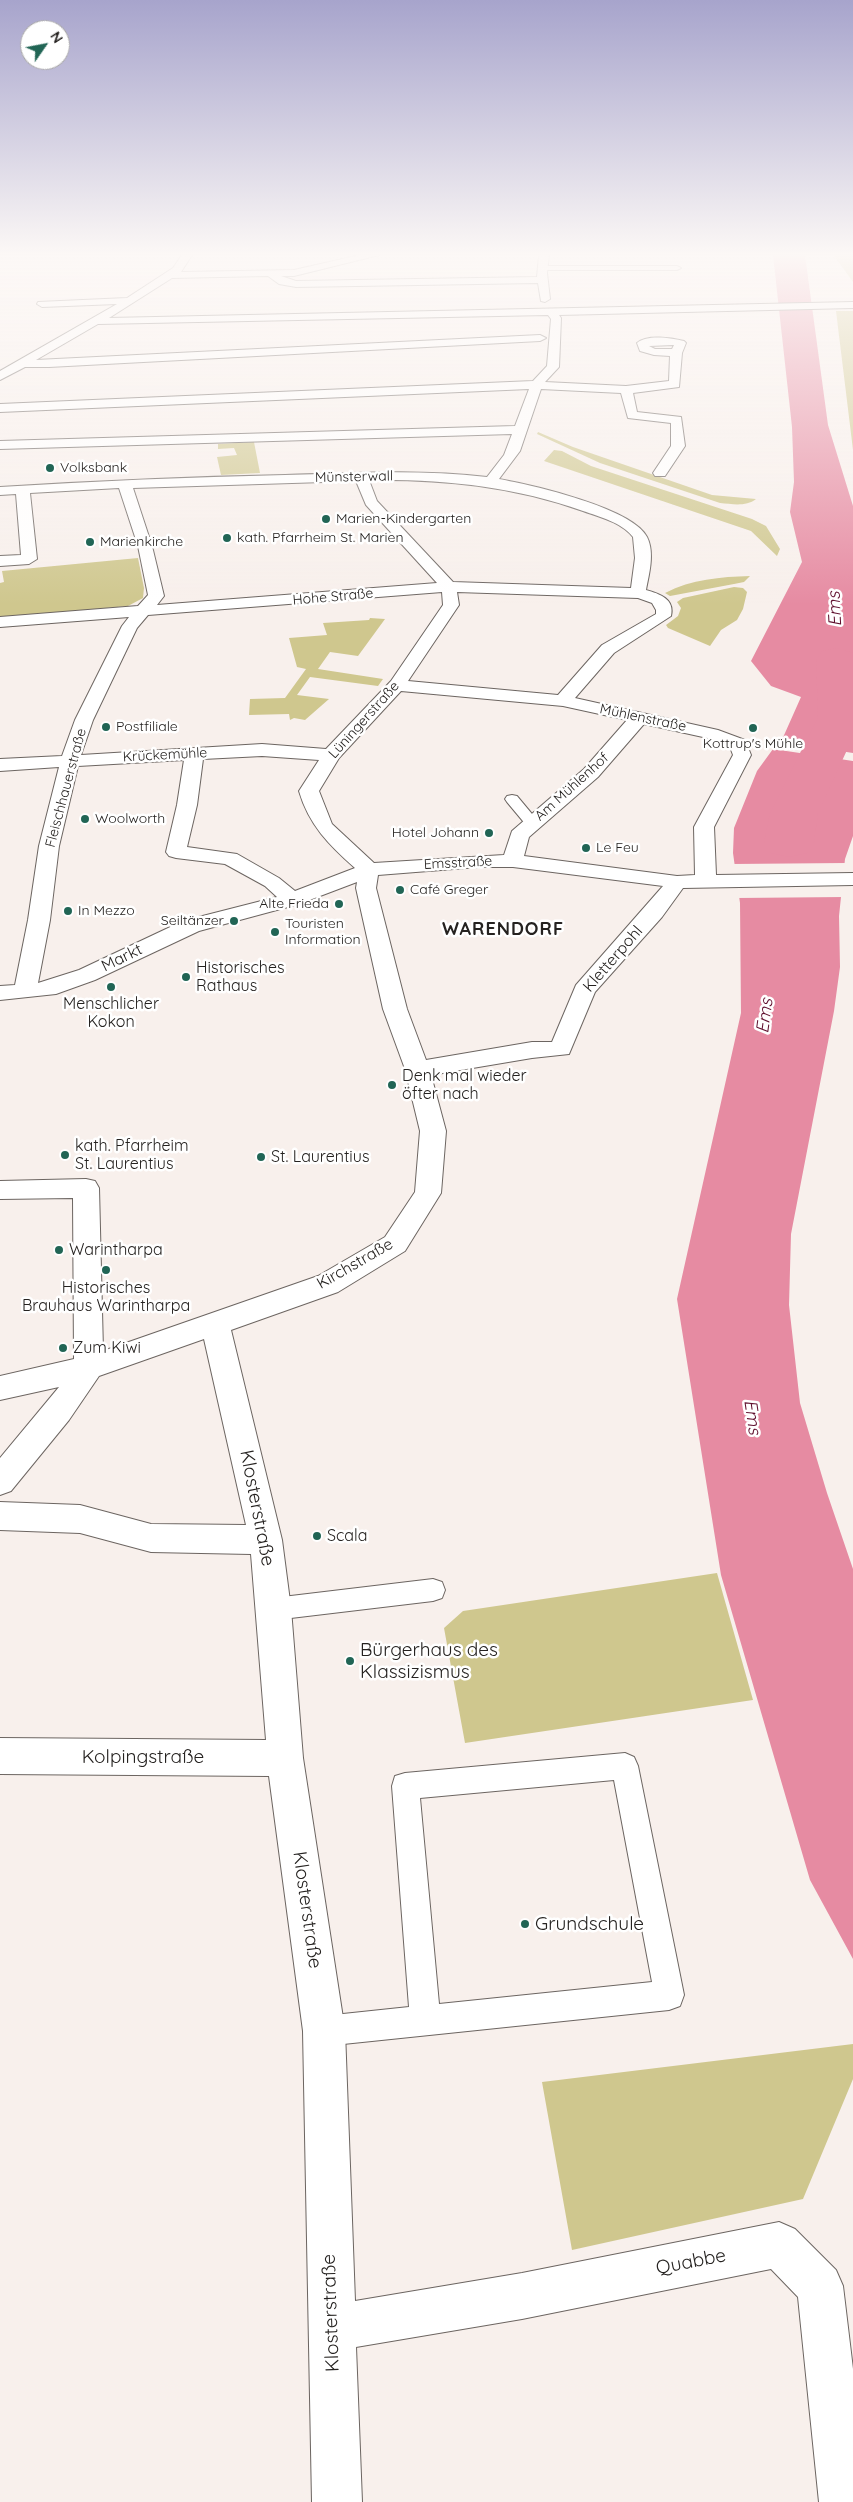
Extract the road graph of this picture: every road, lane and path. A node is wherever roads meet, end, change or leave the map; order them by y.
1 (541, 372) edge
2 (675, 372) edge
3 (537, 385) junction
4 (626, 390) junction
5 (0, 408) edge
6 (632, 416) junction
7 (519, 430) junction
8 (636, 430) dead end
9 (661, 440) dead end
10 (0, 446) edge
11 (678, 446) junction
12 (660, 473) dead end
13 (361, 477) junction
14 (490, 482) junction
15 (125, 484) junction
16 (23, 490) junction
17 (0, 491) edge
18 (0, 561) edge
19 (449, 587) junction
20 (638, 594) junction
21 (143, 611) junction
22 (0, 622) edge
23 (397, 685) junction
24 (564, 701) junction
25 (640, 717) junction
26 (194, 754) junction
27 (331, 755) junction
28 (70, 760) junction
29 (0, 765) edge
30 (512, 799) dead end
31 (532, 823) junction
32 (513, 861) junction
33 (369, 870) junction
34 (851, 880) edge
35 (677, 882) junction
36 (706, 882) junction
37 (292, 900) junction
38 (217, 919) joint
39 (0, 977) edge
40 (26, 992) junction
41 (0, 994) edge
42 (417, 1069) junction
43 (0, 1190) edge
44 (215, 1324) junction
45 (89, 1368) junction
46 (0, 1388) edge
47 (0, 1481) edge
48 (0, 1516) edge
49 (266, 1540) junction
50 (433, 1590) dead end
51 (274, 1608) junction
52 (0, 1756) edge
53 (285, 1758) junction
54 (425, 2020) junction
55 (324, 2031) junction
56 (332, 2328) junction
57 (337, 2502) edge
58 (844, 2502) edge

1 - 3 street
2 - 4 street
3 - 4 street
3 - 5 street
3 - 7 street
4 - 6 street
6 - 8 street
6 - 11 street
7 - 10 street
7 - 14 street
9 - 11 street
11 - 12 street
13 - 14 street, Münsterwall
13 - 15 street, Münsterwall
13 - 19 street
14 - 20 street, Münsterwall
15 - 16 street, Münsterwall
15 - 21 street, Fleischhauerstraße
16 - 17 street, Münsterwall
16 - 18 street
19 - 20 street, Hohe Straße
19 - 21 street, Hohe Straße
19 - 23 street, Lüningerstraße
20 - 24 street, Hohe Straße
21 - 22 street, Hohe Straße
21 - 28 street, Fleischhauerstraße
23 - 24 street, Mühlenstraße
23 - 27 street, Lüningerstraße
24 - 25 street, Mühlenstraße
25 - 31 street, Am Mühlenhof
25 - 36 street, Mühlenstraße
26 - 27 street, Krückemühle
26 - 28 street, Krückemühle
26 - 37 street
27 - 33 street, Lüningerstraße
28 - 29 street, Krückemühle
28 - 40 street, Fleischhauerstraße
30 - 31 lane
31 - 32 street, Am Mühlenhof
32 - 33 street, Emsstraße
32 - 35 street, Emsstraße
33 - 37 street, Emsstraße
33 - 42 street, Kirchstraße
34 - 36 street, Emsstraße
35 - 36 street, Emsstraße
35 - 42 street, Kletterpohl
37 - 38 street, Emsstraße
38 - 40 street, Markt
39 - 40 street
40 - 41 street, Markt
42 - 44 street, Kirchstraße
43 - 45 street
44 - 45 street, Kirchstraße
44 - 49 street, Klosterstraße
45 - 46 street, Kirchstraße
45 - 47 street
48 - 49 street
49 - 51 street, Klosterstraße
50 - 51 lane
51 - 53 street, Klosterstraße
52 - 53 street, Kolpingstraße
53 - 55 street, Klosterstraße
54 - 54 lane
54 - 55 lane
55 - 56 street, Klosterstraße
56 - 57 street, Klosterstraße
56 - 58 street, Quabbe

